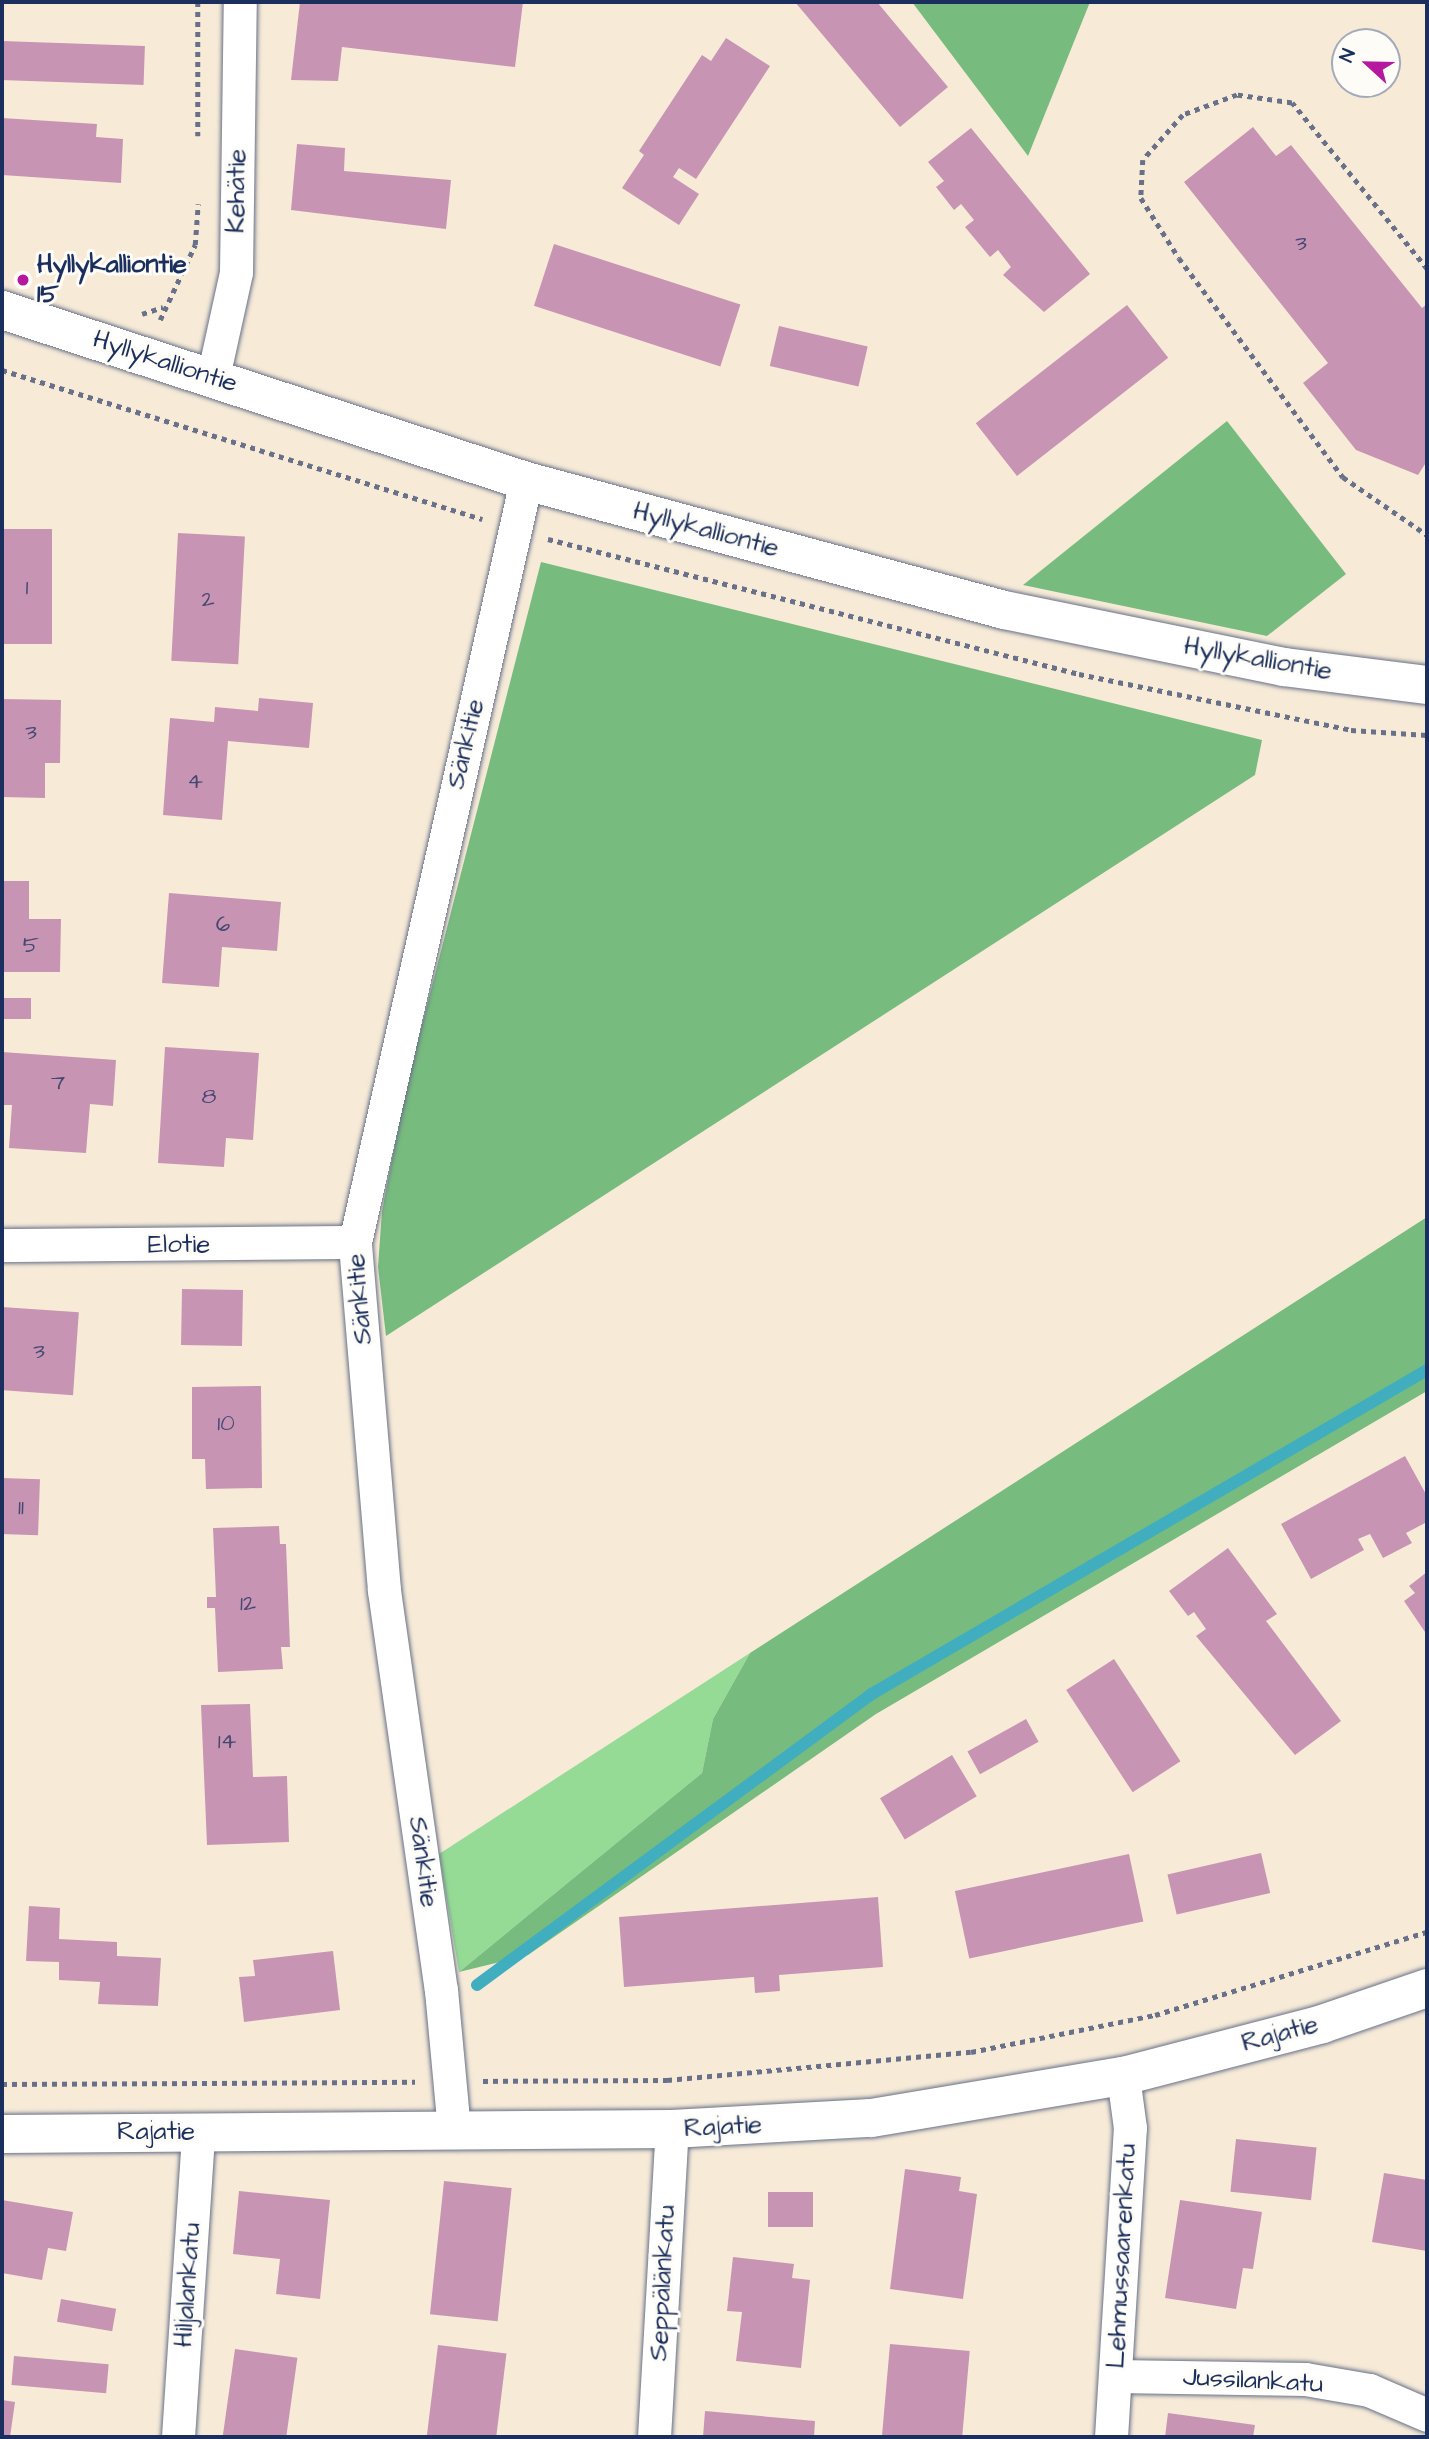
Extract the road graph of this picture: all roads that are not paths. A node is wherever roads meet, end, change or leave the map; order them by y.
1 (240, 2) edge
2 (2, 310) edge
3 (212, 377) junction
4 (526, 481) junction
5 (1427, 685) edge
6 (355, 1242) junction
7 (2, 1245) edge
8 (1427, 1988) edge
9 (1123, 2076) junction
10 (672, 2129) junction
11 (454, 2130) junction
12 (198, 2132) junction
13 (2, 2134) edge
14 (1115, 2376) junction
15 (1427, 2415) edge
16 (178, 2437) edge
17 (654, 2437) edge
18 (1111, 2437) edge

1 - 3 street, Kehätie
2 - 3 main road, Hyllykalliontie
3 - 4 main road, Hyllykalliontie
4 - 5 main road, Hyllykalliontie
4 - 6 street, Sänkitie
6 - 7 street, Elotie
6 - 11 street, Sänkitie
8 - 9 main road, Rajatie
9 - 10 main road, Rajatie
9 - 14 street, Lehmussaarenkatu
10 - 11 main road, Rajatie
10 - 17 street, Seppälänkatu
11 - 12 main road, Rajatie
12 - 13 main road, Rajatie
12 - 16 street, Hiljalankatu
14 - 15 street, Jussilankatu
14 - 18 street, Lehmussaarenkatu

